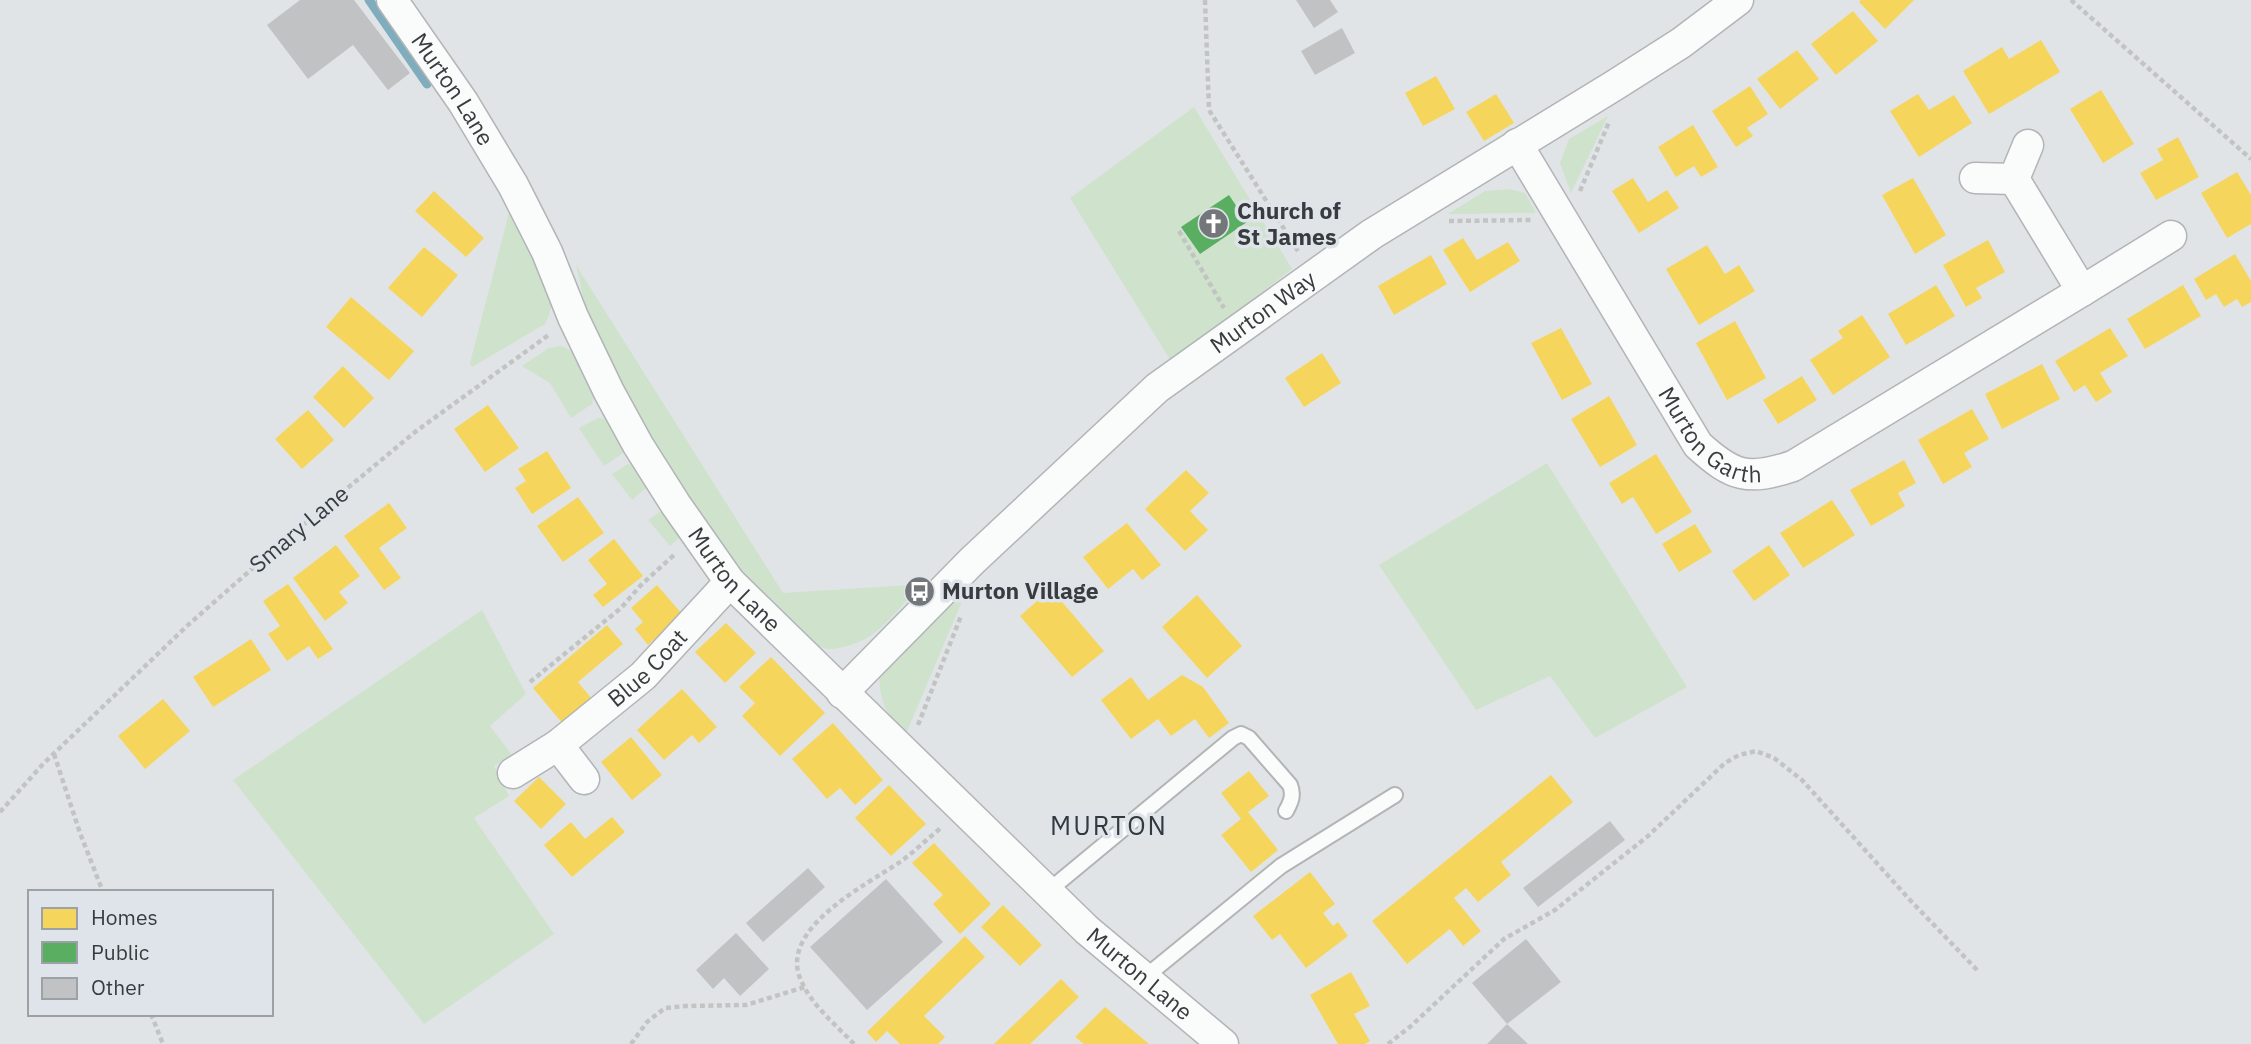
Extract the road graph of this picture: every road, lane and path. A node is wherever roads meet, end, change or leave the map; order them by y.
1 (392, 0) edge
2 (1205, 0) edge
3 (1738, 0) edge
4 (2071, 0) edge
5 (1517, 144) junction
6 (2028, 145) dead end
7 (2251, 159) edge
8 (1975, 178) dead end
9 (2014, 179) junction
10 (1179, 231) dead end
11 (2171, 236) dead end
12 (1312, 276) junction
13 (2082, 291) junction
14 (573, 317) junction
15 (1237, 330) junction
16 (699, 538) junction
17 (730, 582) junction
18 (963, 611) dead end
19 (530, 682) dead end
20 (842, 692) junction
21 (558, 745) junction
22 (54, 754) junction
23 (906, 754) junction
24 (513, 773) dead end
25 (584, 779) dead end
26 (1395, 795) dead end
27 (963, 810) junction
28 (1286, 811) dead end
29 (0, 813) edge
30 (102, 890) edge
31 (1047, 892) junction
32 (1979, 972) dead end
33 (1144, 978) junction
34 (804, 987) junction
35 (152, 1016) edge
36 (163, 1044) edge
37 (631, 1044) edge
38 (854, 1044) edge
39 (1223, 1044) edge
40 (1388, 1044) edge

1 - 14 street, Murton Lane
2 - 12 path
3 - 5 street, Murton Way
4 - 7 path
5 - 12 street, Murton Way
5 - 13 street, Murton Garth
6 - 9 street
8 - 9 street
9 - 13 street
10 - 15 path
11 - 13 street, Murton Garth
12 - 15 street, Murton Way
14 - 16 street, Murton Lane
14 - 22 path, Smary Lane
15 - 20 street, Murton Way
16 - 17 street, Murton Lane
16 - 19 path
17 - 20 street, Murton Lane
17 - 21 street, Blue Coat
18 - 23 path
20 - 23 street, Murton Lane
21 - 24 street, Blue Coat
21 - 25 street
22 - 29 path, Smary Lane
22 - 30 path
23 - 27 street, Murton Lane
26 - 33 lane
27 - 31 street, Murton Lane
27 - 34 path
28 - 31 lane
31 - 33 street, Murton Lane
32 - 40 path
33 - 39 street, Murton Lane
34 - 37 path
34 - 38 path
35 - 36 path

